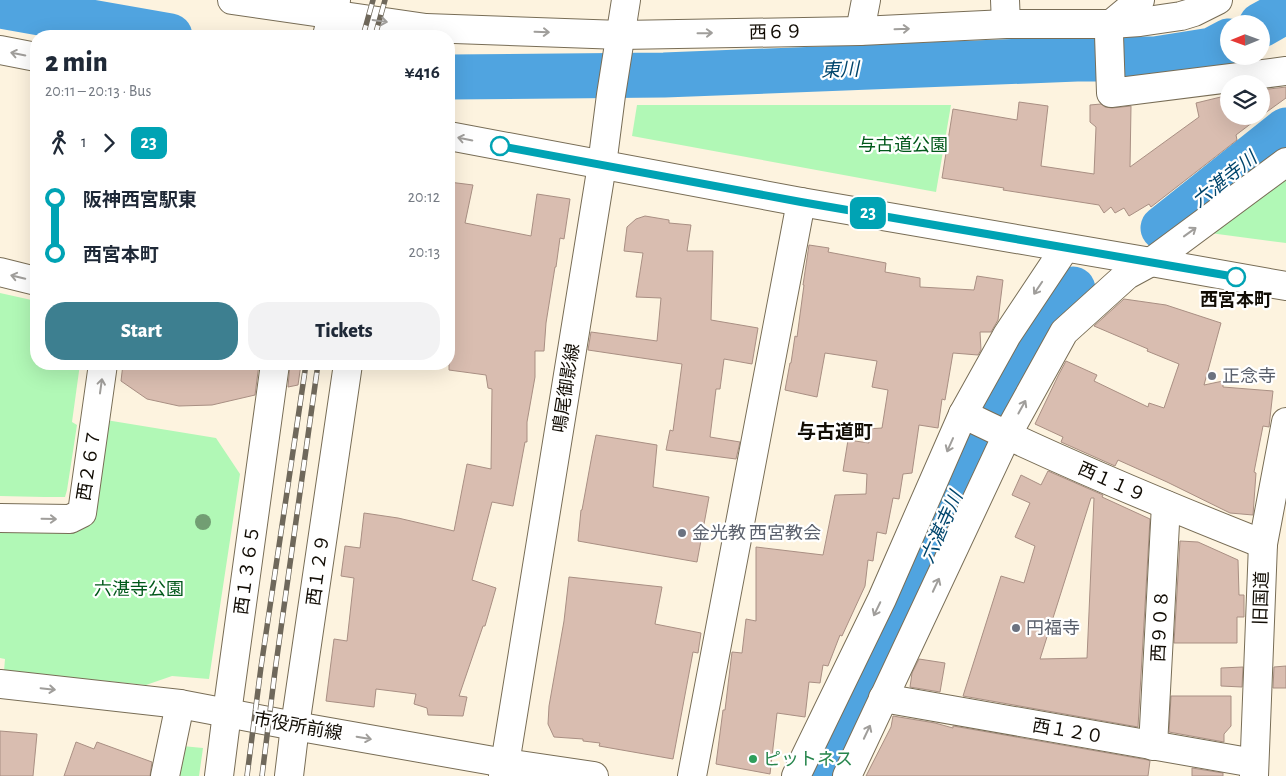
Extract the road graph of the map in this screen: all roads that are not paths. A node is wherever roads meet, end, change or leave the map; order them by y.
1 (232, 0) edge
2 (626, 0) edge
3 (866, 0) edge
4 (1140, 0) edge
5 (1218, 0) edge
6 (1005, 12) edge
7 (331, 20) edge
8 (1110, 30) junction
9 (860, 31) junction
10 (620, 41) junction
11 (0, 50) edge
12 (30, 56) edge
13 (1286, 71) edge
14 (455, 137) edge
15 (1286, 162) edge
16 (602, 165) junction
17 (801, 202) junction
18 (1065, 248) junction
19 (1151, 262) junction
20 (0, 272) edge
21 (30, 280) edge
22 (1286, 286) edge
23 (102, 370) edge
24 (274, 370) edge
25 (347, 370) edge
26 (967, 415) junction
27 (1286, 422) edge
28 (1002, 432) junction
29 (1166, 505) junction
30 (0, 518) edge
31 (1263, 544) junction
32 (0, 684) edge
33 (883, 698) junction
34 (180, 704) junction
35 (227, 713) junction
36 (295, 726) junction
37 (1154, 746) junction
38 (504, 769) edge
39 (1254, 770) edge
40 (164, 776) edge
41 (219, 776) edge
42 (289, 776) edge
43 (594, 776) edge
44 (692, 776) edge
45 (796, 776) edge
46 (847, 776) edge

1 - 7 street, 西６９
2 - 10 street, 鳴尾御影線
3 - 9 street
4 - 8 street
5 - 8 street, 西６９
6 - 8 street, 西６９
9 -> 6 street, 西６９
7 -> 10 street, 西６９
8 - 13 street
10 -> 9 street, 西６９
10 - 16 street, 鳴尾御影線
12 -> 11 street
16 -> 14 street
19 -> 15 street
16 - 17 street
16 - 38 street, 鳴尾御影線
17 - 18 street
17 - 44 street
18 - 19 street
18 -> 26 street
19 - 22 street
28 -> 19 street
21 -> 20 street
30 -> 23 street, 西２６７
24 - 35 street, 西１３６５
25 - 36 street, 西１２９
26 - 28 street, 西１１９
26 -> 45 street
27 - 31 street, 旧国道
28 - 29 street, 西１１９
33 -> 28 street
29 - 31 street, 西１１９
29 - 37 street, 西９０８
31 - 39 street, 旧国道
32 -> 34 street, 市役所前線
33 - 37 street, 西１２０
46 -> 33 street
34 - 35 street, 市役所前線
34 - 40 street
35 - 36 street, 市役所前線
35 - 41 street, 西１３６５
36 -> 38 street, 市役所前線
36 - 42 street, 西１２９
37 - 39 street, 西１２０
38 - 43 street, 市役所前線

